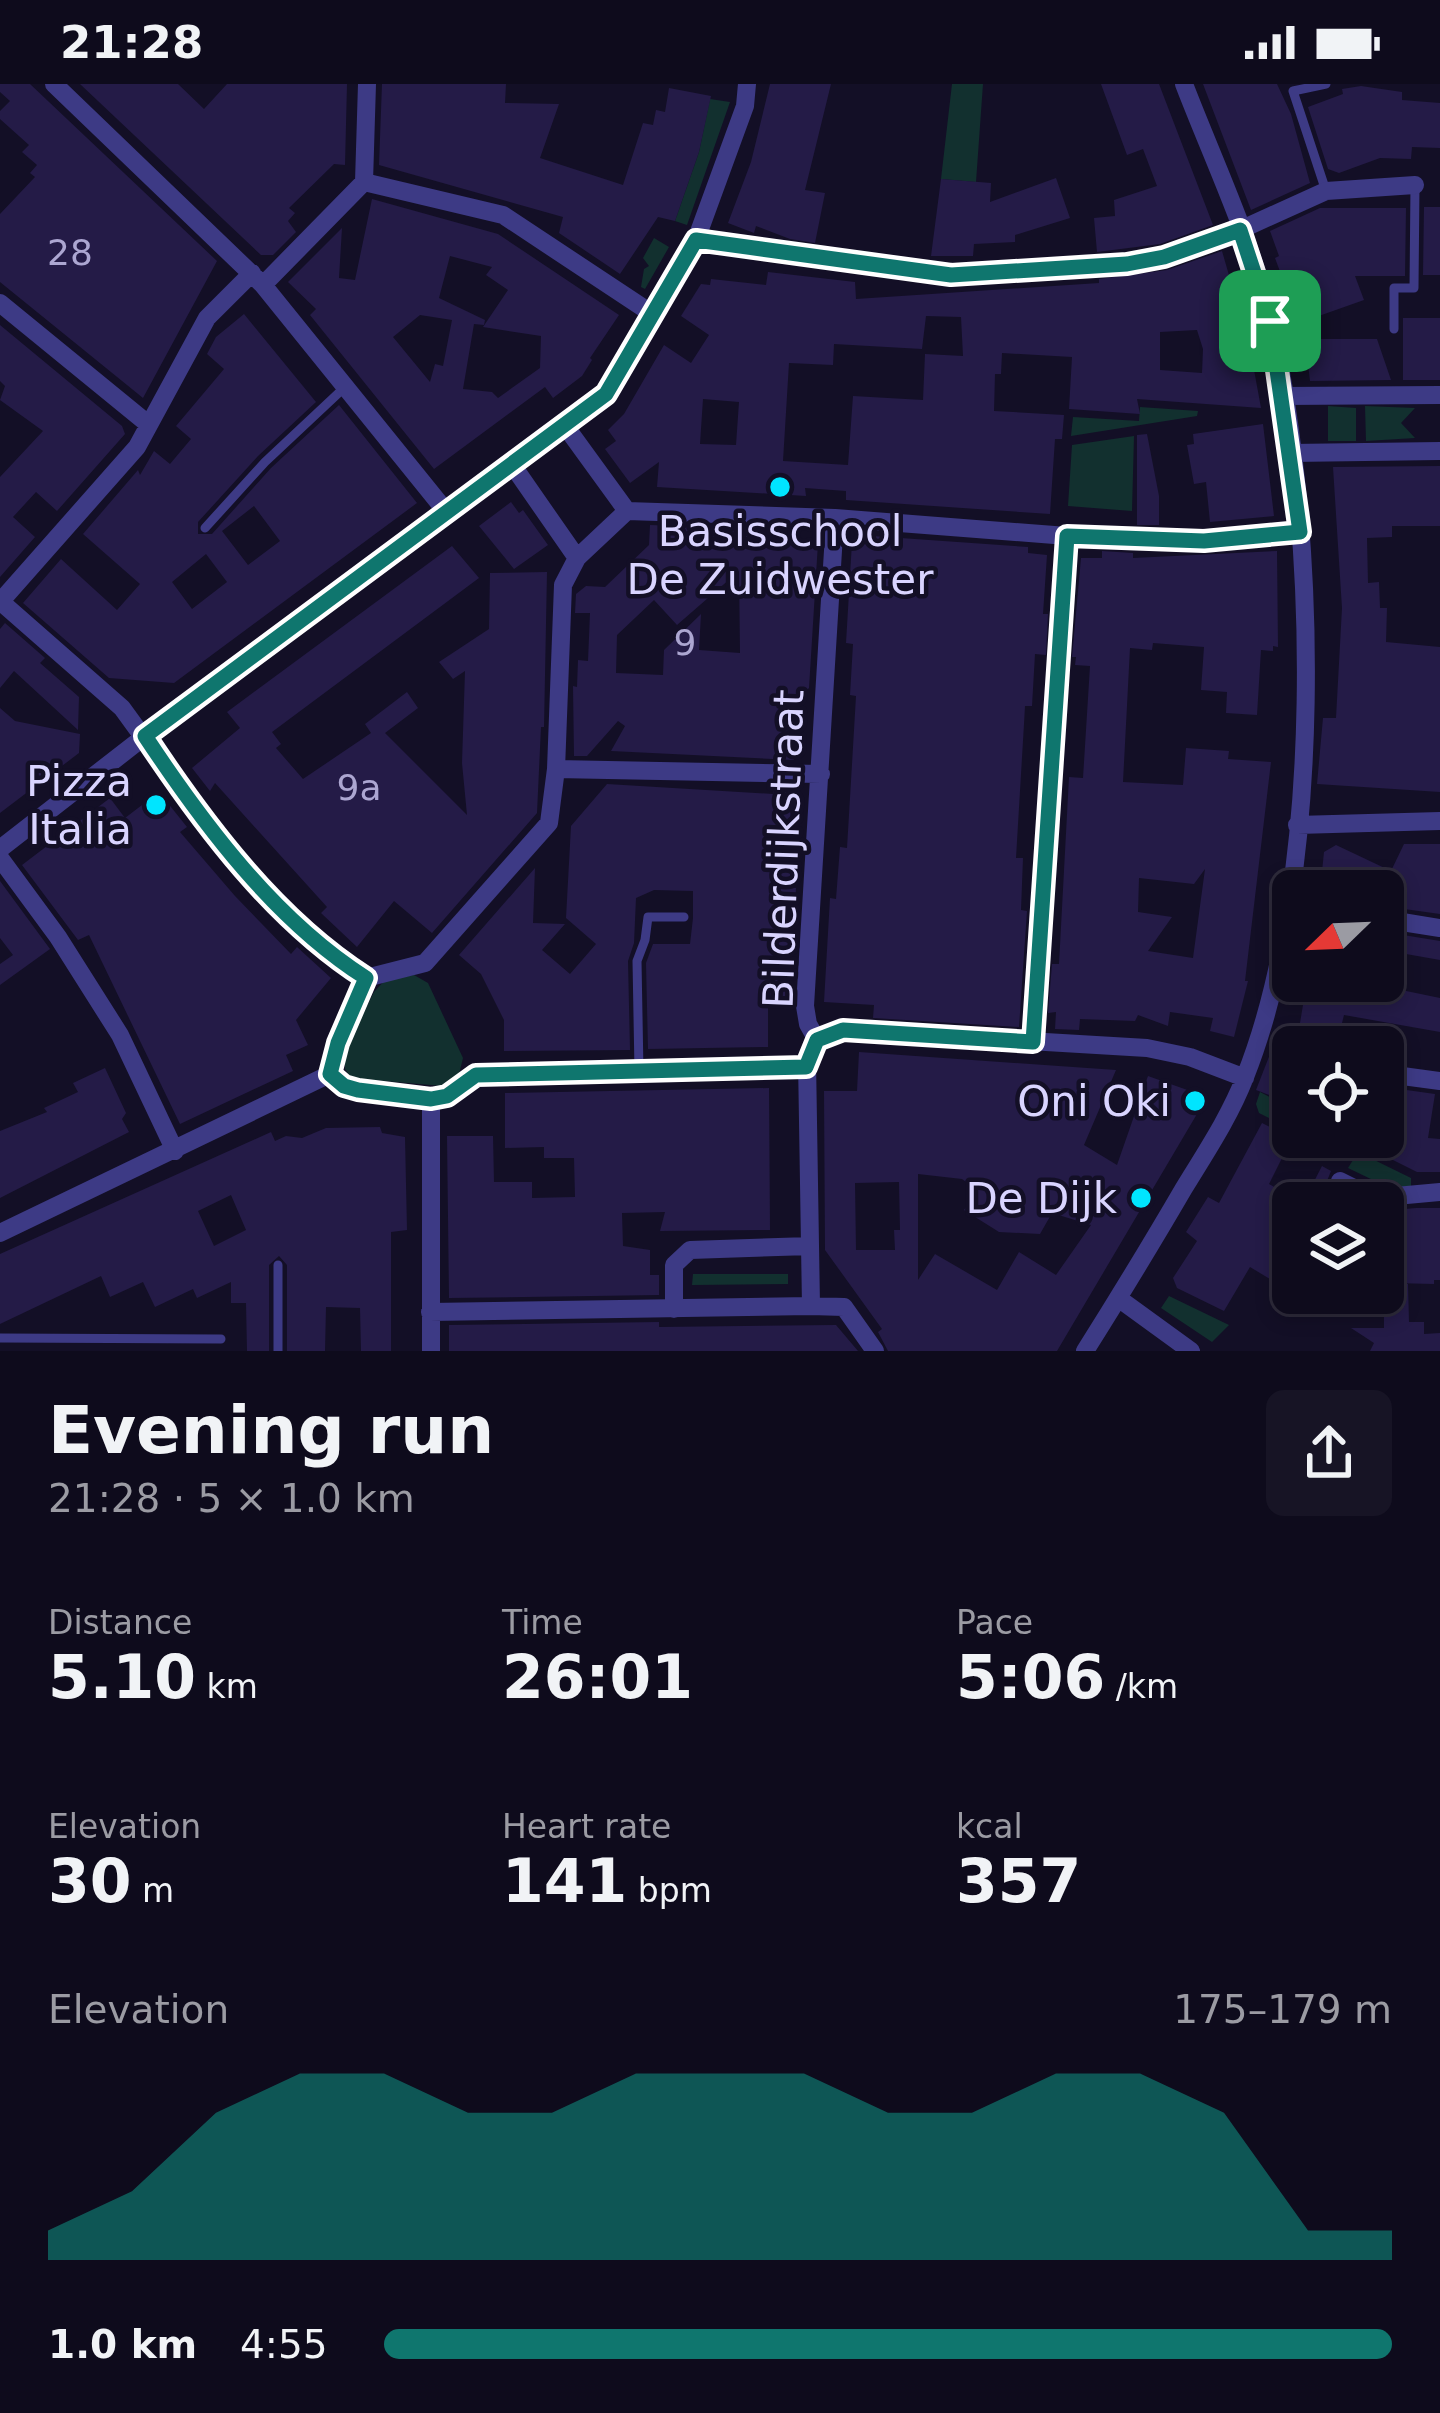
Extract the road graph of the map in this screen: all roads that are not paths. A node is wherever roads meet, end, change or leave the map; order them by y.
1 (54, 84) edge
2 (367, 84) edge
3 (748, 84) edge
4 (1184, 84) edge
5 (1326, 84) edge
6 (364, 182) junction
7 (1415, 185) joint
8 (1326, 191) junction
9 (1240, 230) junction
10 (696, 240) junction
11 (257, 279) junction
12 (0, 303) edge
13 (651, 314) junction
14 (1394, 329) dead end
15 (345, 387) junction
16 (1440, 394) edge
17 (1282, 396) junction
18 (148, 424) junction
19 (566, 427) junction
20 (1440, 451) edge
21 (1291, 453) junction
22 (513, 466) junction
23 (627, 512) junction
24 (448, 514) junction
25 (835, 518) junction
26 (205, 528) dead end
27 (1300, 532) junction
28 (1067, 536) junction
29 (577, 558) junction
30 (0, 601) edge
31 (145, 736) junction
32 (556, 769) junction
33 (821, 774) junction
34 (1440, 821) edge
35 (1297, 825) junction
36 (0, 849) edge
37 (0, 858) edge
38 (684, 916) dead end
39 (1404, 922) edge
40 (1440, 928) edge
41 (366, 978) junction
42 (817, 1040) junction
43 (1033, 1042) junction
44 (806, 1067) junction
45 (640, 1071) junction
46 (330, 1074) junction
47 (1404, 1076) edge
48 (1245, 1078) junction
49 (1440, 1082) edge
50 (431, 1099) junction
51 (175, 1151) junction
52 (1340, 1181) dead end
53 (1440, 1192) edge
54 (0, 1234) edge
55 (810, 1246) junction
56 (278, 1265) dead end
57 (1118, 1298) junction
58 (811, 1306) junction
59 (674, 1310) junction
60 (430, 1312) junction
61 (0, 1338) edge
62 (221, 1339) dead end
63 (278, 1351) edge
64 (431, 1351) edge
65 (875, 1351) edge
66 (1085, 1351) edge
67 (1191, 1351) edge

1 - 11 street
2 - 6 street
3 - 10 street
4 - 9 street
5 - 8 lane
6 - 11 street
6 - 13 street
7 - 8 street
7 - 14 lane
8 - 9 street
9 - 10 street
9 - 17 street
10 - 13 street
11 - 15 street
11 - 18 street
12 - 18 street
13 - 19 street
15 - 24 street
15 - 26 lane
16 - 17 street
17 - 21 street
18 - 30 street
19 - 22 street
19 - 23 street
20 - 21 street
21 - 27 street
22 - 24 street
22 - 29 street
23 - 25 street
23 - 29 street
24 - 31 street
25 - 28 street
25 - 33 street, Bilderdijkstraat
27 - 28 street
27 - 35 street
28 - 43 street
29 - 32 street
30 - 31 street
31 - 36 street
31 - 41 street
32 - 33 street
32 - 41 street
33 - 42 street, Bilderdijkstraat
34 - 35 street
35 - 48 street
37 - 51 street
38 - 45 lane
39 - 40 street
41 - 46 street
42 - 43 street
42 - 44 street, Bilderdijkstraat
43 - 48 street
44 - 45 street
44 - 55 street, Bilderdijkstraat
45 - 50 street
46 - 50 street
46 - 51 street
47 - 49 street
48 - 57 street
50 - 60 street
51 - 54 street
52 - 53 street
55 - 58 street, Bilderdijkstraat
55 - 59 street
56 - 63 lane
57 - 66 street
57 - 67 street
58 - 59 street
58 - 65 street
59 - 60 street
60 - 64 street
61 - 62 lane

